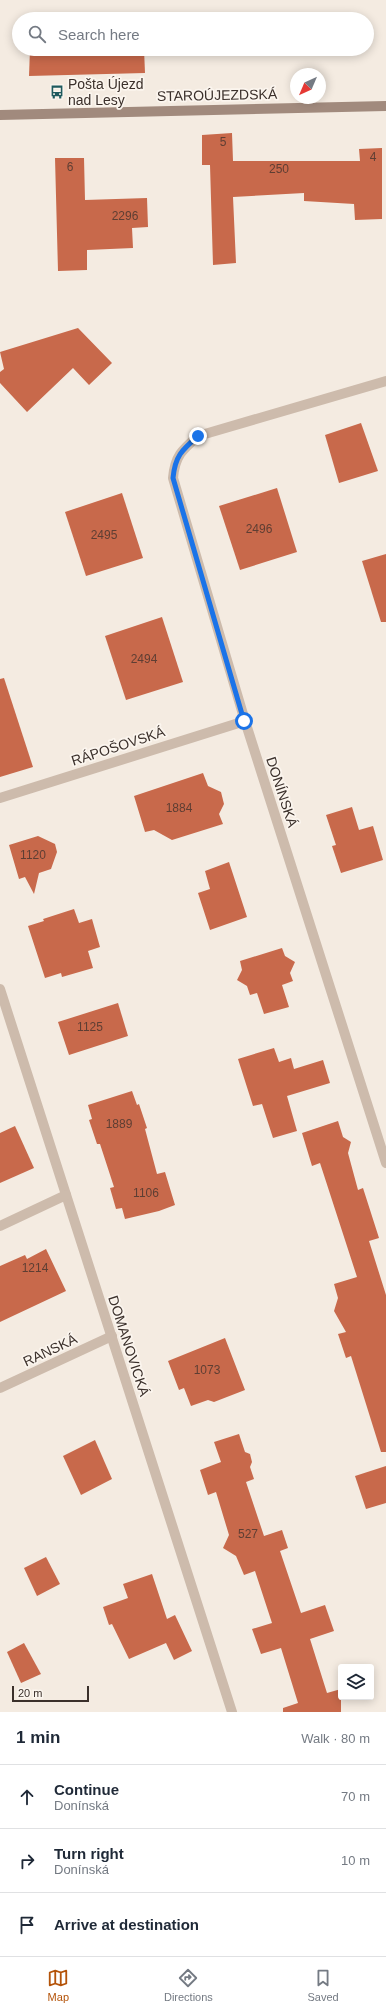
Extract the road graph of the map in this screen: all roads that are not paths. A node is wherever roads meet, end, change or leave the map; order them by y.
1 (386, 106) edge
2 (0, 115) edge
3 (386, 381) edge
4 (244, 721) junction
5 (0, 798) edge
6 (0, 989) edge
7 (386, 1163) edge
8 (66, 1195) junction
9 (0, 1226) edge
10 (112, 1336) junction
11 (0, 1388) edge
12 (232, 1712) edge

1 - 2 street, STAROÚJEZDSKÁ
3 - 4 street, DONÍNSKÁ
4 - 5 street, RÁPOŠOVSKÁ
4 - 7 street, DONÍNSKÁ
6 - 8 street, DOMANOVICKÁ
8 - 9 street
8 - 10 street, DOMANOVICKÁ
10 - 11 street, RANSKÁ
10 - 12 street, DOMANOVICKÁ

